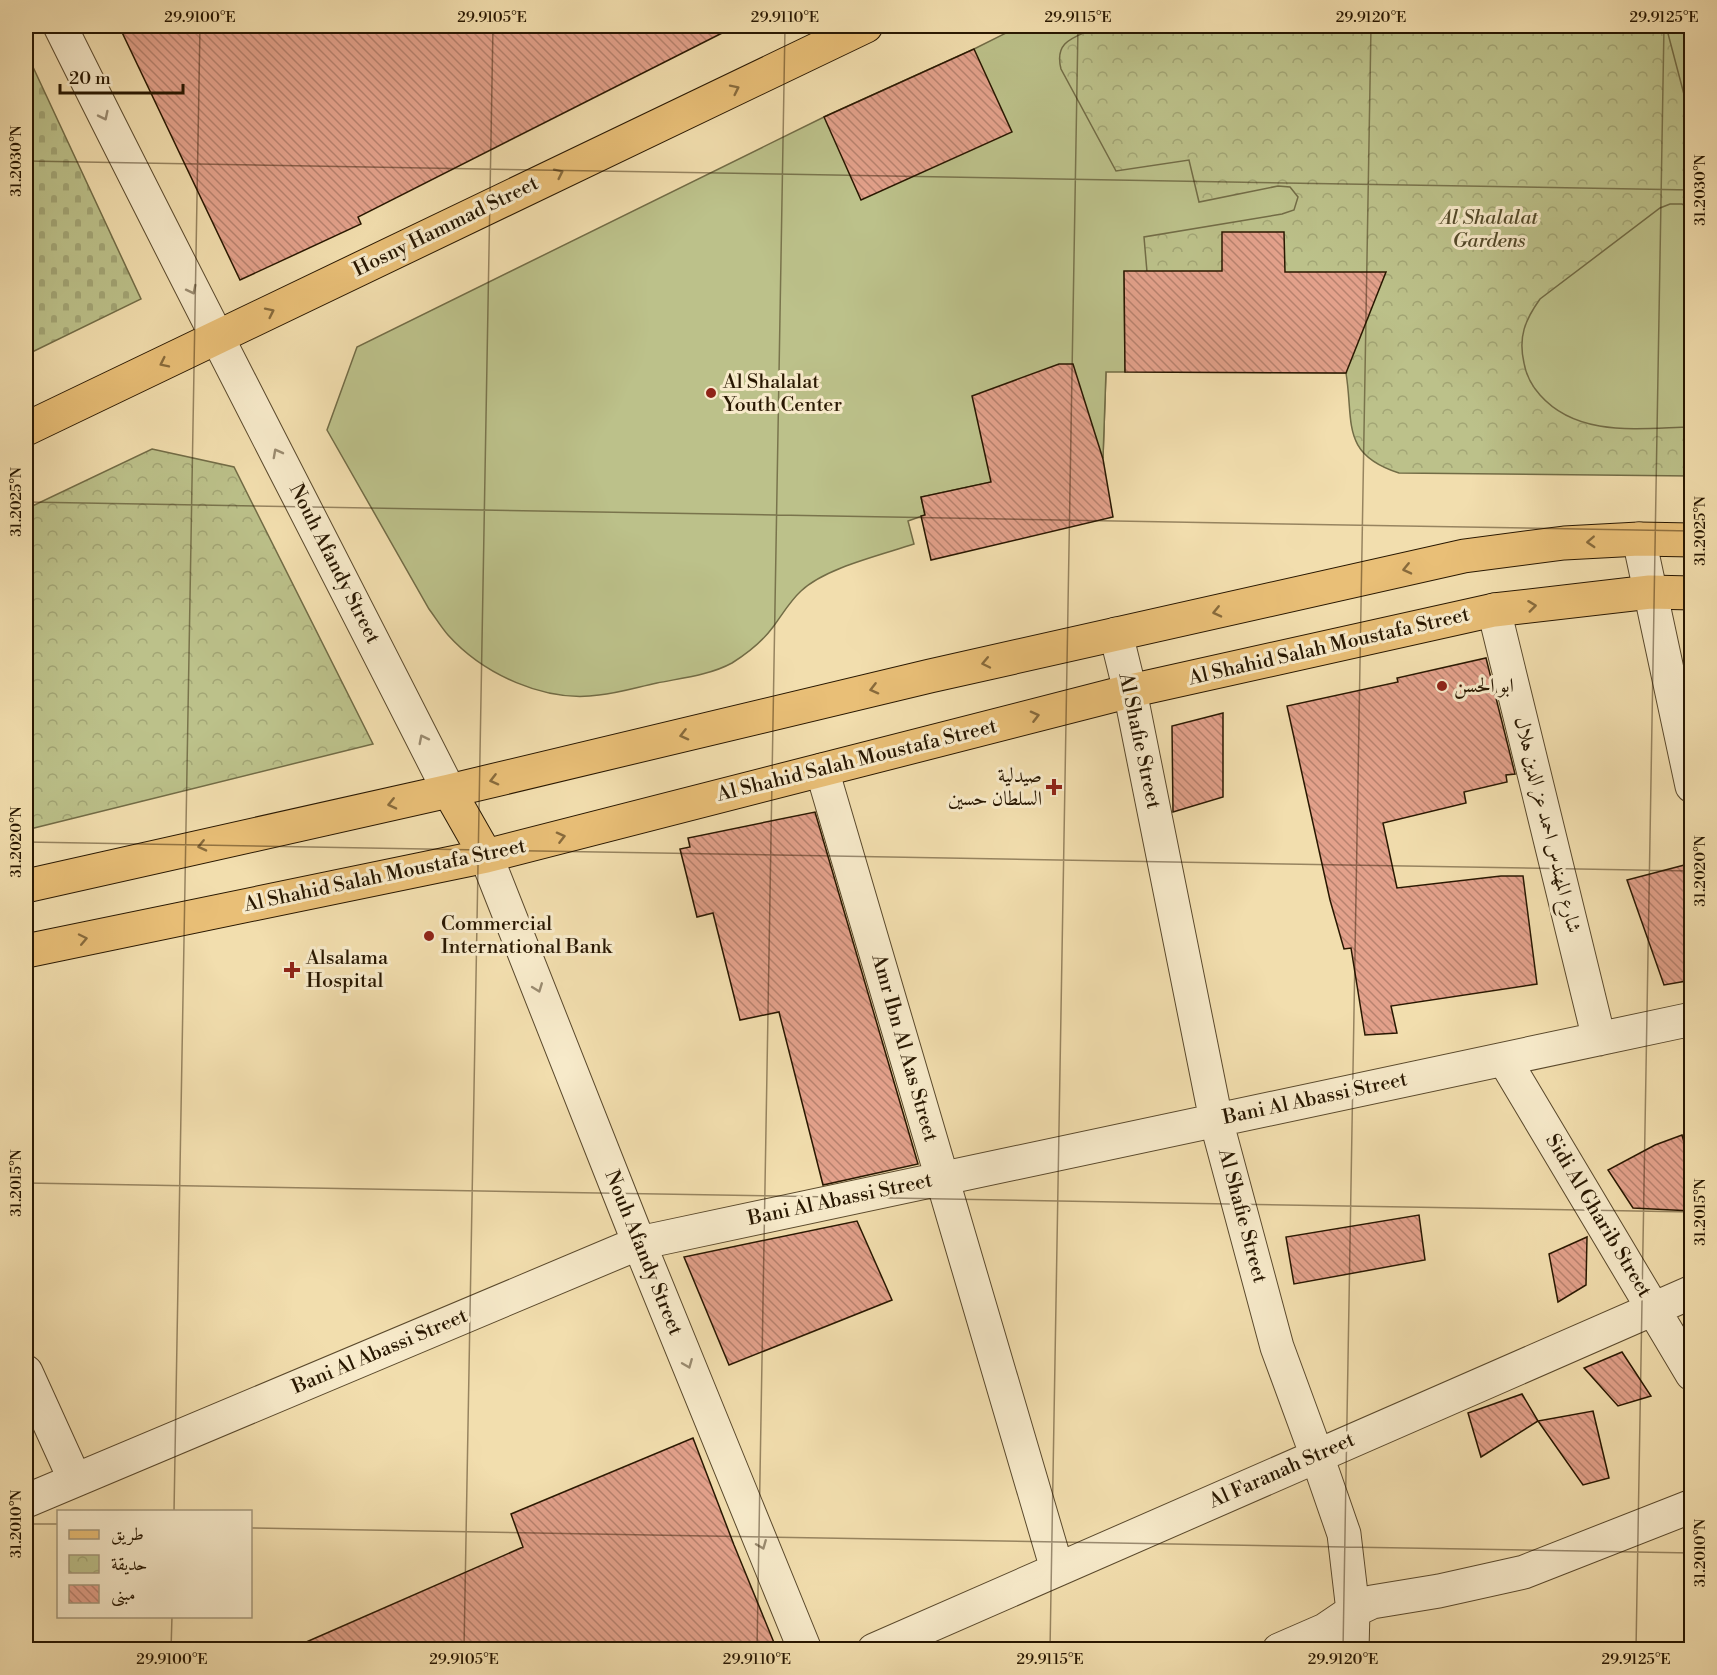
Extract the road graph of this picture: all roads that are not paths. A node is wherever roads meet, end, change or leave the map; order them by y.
1 (60, 26) edge
2 (867, 26) edge
3 (217, 337) junction
4 (26, 429) edge
5 (1639, 539) junction
6 (1692, 540) edge
7 (1650, 592) junction
8 (1692, 593) edge
9 (1494, 610) junction
10 (1116, 634) junction
11 (1130, 691) junction
12 (822, 770) junction
13 (1692, 786) edge
14 (449, 791) junction
15 (486, 856) junction
16 (26, 886) edge
17 (26, 951) edge
18 (1692, 1019) edge
19 (1599, 1039) junction
20 (1504, 1059) junction
21 (1216, 1120) junction
22 (942, 1178) junction
23 (639, 1244) junction
24 (1692, 1292) edge
25 (1653, 1309) junction
26 (26, 1372) edge
27 (1692, 1374) edge
28 (1317, 1456) junction
29 (75, 1480) junction
30 (26, 1502) edge
31 (1692, 1506) edge
32 (1057, 1569) junction
33 (1353, 1611) junction
34 (805, 1650) edge
35 (874, 1650) edge
36 (1279, 1650) edge
37 (1352, 1650) edge

1 -> 3 street, Nouh Afandy Street
3 -> 2 main road, Hosny Hammad Street
3 -> 4 main road, Hosny Hammad Street
14 -> 3 street, Nouh Afandy Street
5 - 6 main road
5 - 7 street
5 -> 10 main road
7 - 8 main road, Al Shahid Salah Moustafa Street
9 -> 7 main road, Al Shahid Salah Moustafa Street
7 - 13 street
9 - 11 main road, Al Shahid Salah Moustafa Street
9 - 19 street, شارع المهندس احمد عز الدين هلال
10 - 11 street, Al Shafie Street
10 -> 14 main road
12 -> 11 main road, Al Shahid Salah Moustafa Street
11 - 21 street, Al Shafie Street
15 -> 12 main road, Al Shahid Salah Moustafa Street
12 - 22 street, Amr Ibn Al Aas Street
14 - 15 main road
14 -> 16 main road
17 -> 15 main road, Al Shahid Salah Moustafa Street
15 -> 23 street, Nouh Afandy Street
18 - 19 street, Bani Al Abassi Street
19 - 20 street, Bani Al Abassi Street
20 - 21 street, Bani Al Abassi Street
20 - 25 street, Sidi Al Gharib Street
21 - 22 street, Bani Al Abassi Street
21 - 28 street, Al Shafie Street
22 - 23 street, Bani Al Abassi Street
22 - 32 street, Amr Ibn Al Aas Street
23 - 29 street, Bani Al Abassi Street
23 -> 34 street, Nouh Afandy Street
24 - 25 street, Al Faranah Street
25 - 27 street, Sidi Al Gharib Street
25 - 28 street, Al Faranah Street
26 - 29 street
28 - 32 street, Al Faranah Street
28 - 33 street, Al Shafie Street
29 - 30 street, Bani Al Abassi Street
31 - 33 street
32 - 35 street, Al Faranah Street
33 - 36 street
33 - 37 street, Al Shafie Street

